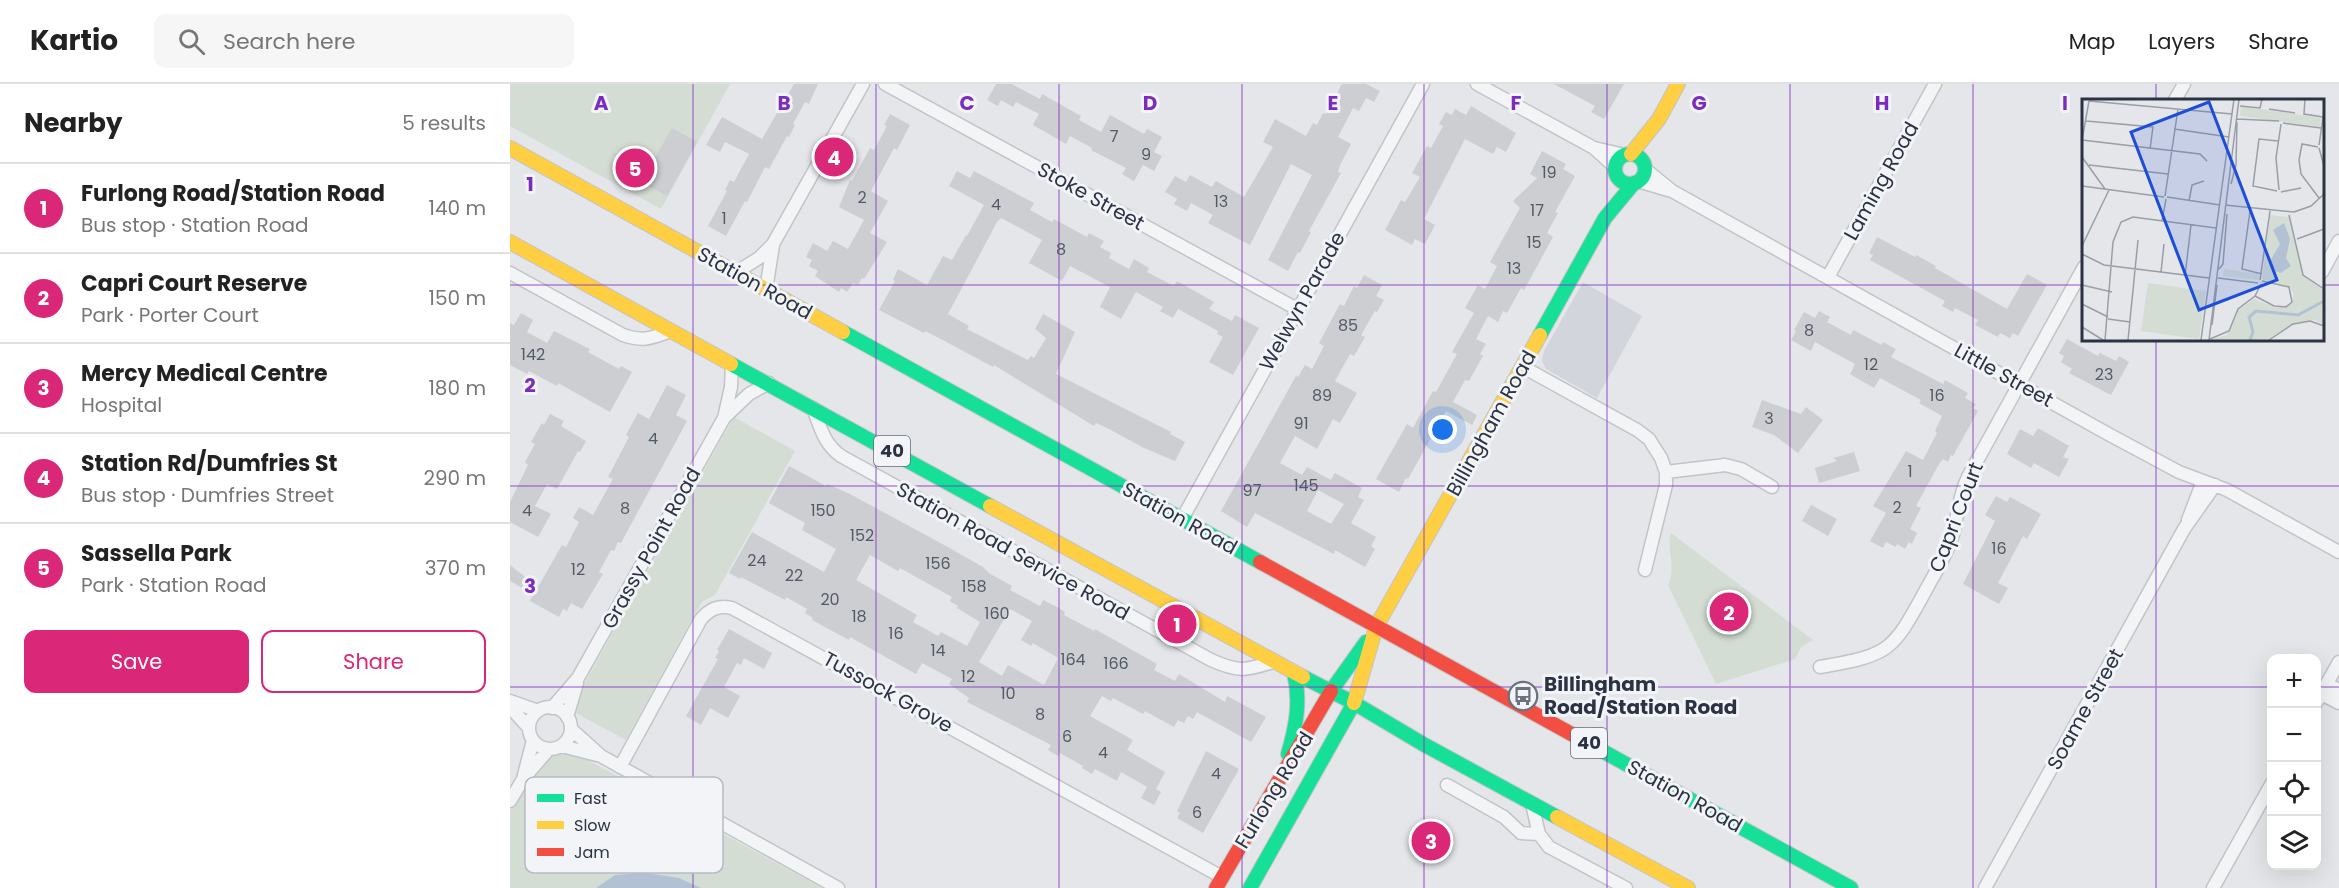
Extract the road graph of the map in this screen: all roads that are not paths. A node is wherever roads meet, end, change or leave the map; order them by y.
1 (863, 84) edge
2 (885, 84) edge
3 (1423, 84) edge
4 (1477, 84) edge
5 (1678, 84) edge
6 (1935, 84) edge
7 (2184, 84) edge
8 (2176, 99) edge
9 (1659, 119) junction
10 (510, 148) edge
11 (1594, 148) junction
12 (1628, 154) junction
13 (1645, 165) junction
14 (1616, 172) junction
15 (1636, 182) junction
16 (1672, 191) junction
17 (1605, 218) junction
18 (2339, 241) edge
19 (510, 242) edge
20 (773, 244) junction
21 (2324, 268) edge
22 (2082, 271) edge
23 (510, 273) edge
24 (735, 273) junction
25 (1828, 277) junction
26 (766, 290) junction
27 (1297, 309) junction
28 (671, 331) junction
29 (732, 363) junction
30 (1523, 367) junction
31 (769, 383) junction
32 (2019, 383) junction
33 (812, 407) junction
34 (724, 418) junction
35 (1666, 472) junction
36 (2209, 483) junction
37 (1772, 487) dead end
38 (1182, 519) junction
39 (2339, 552) edge
40 (1645, 570) dead end
41 (1376, 627) junction
42 (1273, 662) junction
43 (2339, 662) edge
44 (1820, 667) dead end
45 (1294, 673) junction
46 (578, 678) junction
47 (2339, 690) edge
48 (1331, 691) junction
49 (2322, 694) edge
50 (510, 701) edge
51 (1354, 703) junction
52 (2339, 703) edge
53 (510, 707) edge
54 (552, 708) junction
55 (538, 711) junction
56 (567, 717) junction
57 (571, 729) junction
58 (531, 734) junction
59 (555, 748) junction
60 (601, 756) junction
61 (620, 767) junction
62 (1282, 773) junction
63 (638, 777) edge
64 (523, 778) junction
65 (1447, 785) dead end
66 (2267, 790) edge
67 (510, 801) edge
68 (1532, 804) junction
69 (723, 824) edge
70 (1539, 834) junction
71 (1219, 882) edge
72 (838, 888) edge
73 (1250, 888) edge
74 (1626, 888) edge
75 (1688, 888) edge
76 (1851, 888) edge
77 (1985, 888) edge
78 (2213, 888) edge

1 - 20 street
2 - 27 street, Stoke Street
3 - 27 street, Welwyn Parade
4 - 11 street
5 - 9 main road
6 - 25 street, Laming Road
7 - 8 street
9 - 12 main road
9 - 13 main road
10 - 24 main road, Station Road / 40
11 - 12 street
11 - 14 street
12 - 13 main road
12 - 14 main road
13 - 15 main road
13 - 16 street, Little Street
14 - 15 main road
14 - 17 main road, Billingham Road
15 - 16 street, Little Street
15 - 17 main road, Billingham Road
16 - 25 street, Little Street
17 - 30 main road, Billingham Road
18 - 21 street
19 - 28 main road, 40
20 - 24 street
20 - 26 street
22 - 32 street, Capri Court
23 - 28 street
24 - 26 main road, Station Road / 40
25 - 32 street, Little Street
26 - 38 main road, Station Road / 40
27 - 38 street, Welwyn Parade
28 - 29 main road, 40
29 - 31 main road, 40
29 - 34 street, Grassy Point Road
30 - 35 street
30 - 41 main road, Billingham Road
31 - 33 main road, 40
31 - 34 street, Grassy Point Road
32 - 36 street, Little Street
32 - 44 street, Capri Court
33 - 42 main road, 40
33 - 42 street, Station Road Service Road
34 - 46 street, Grassy Point Road
35 - 37 street
35 - 40 street
36 - 39 street, Little Street
36 - 77 street, Soame Street
38 - 41 main road, Station Road / 40
41 - 48 main road, Furlong Road
41 - 51 main road, Furlong Road
41 - 76 main road, Station Road / 40
42 - 45 main road, 40
43 - 49 street
45 - 48 main road, 40
45 - 62 main road
46 - 54 street, Grassy Point Road
46 - 56 street, Grassy Point Road
47 - 49 street
48 - 51 main road, 40
48 - 62 main road, Furlong Road
49 - 52 street
50 - 55 street
51 - 68 main road, 40
51 - 73 main road, Furlong Road
53 - 58 street
54 - 55 street
54 - 56 street
55 - 58 street
56 - 57 street
57 - 59 street
57 - 60 street
58 - 59 street
58 - 64 street
59 - 60 street
59 - 64 street
60 - 61 street
61 - 63 street
61 - 71 street, Tussock Grove
62 - 71 main road, Furlong Road
64 - 67 street
65 - 70 street
66 - 78 street
68 - 70 street
68 - 75 main road, 40
69 - 72 street
70 - 74 street

